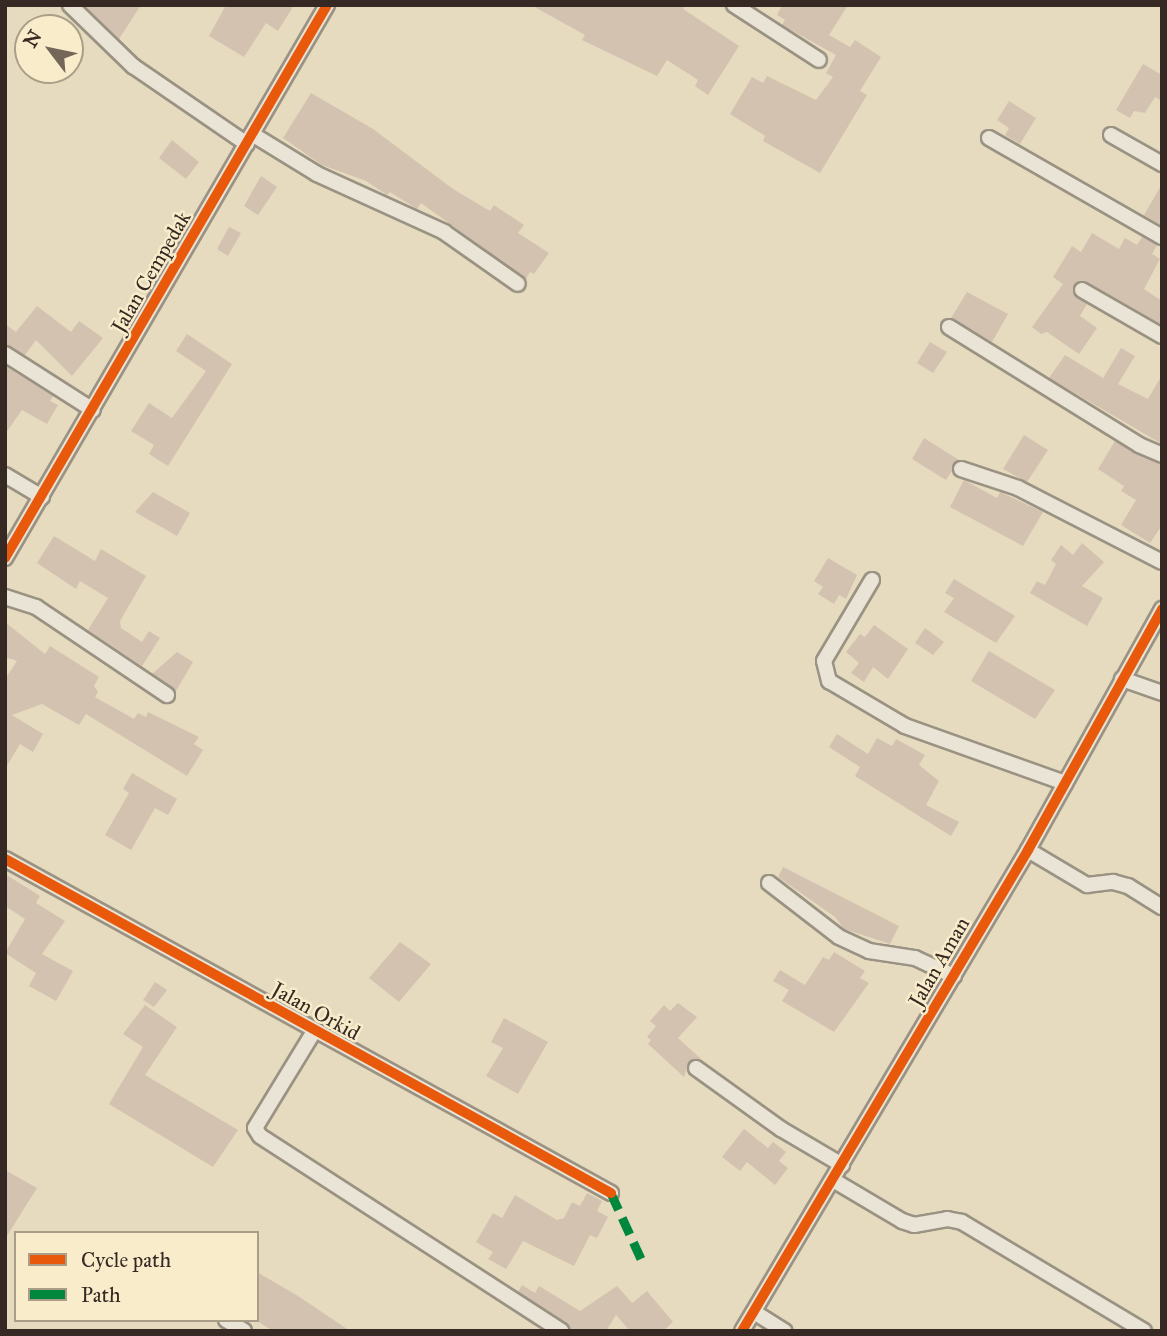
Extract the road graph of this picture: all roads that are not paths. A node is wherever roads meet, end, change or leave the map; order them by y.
1 (70, 5) edge
2 (327, 5) edge
3 (734, 5) edge
4 (819, 60) dead end
5 (1111, 135) dead end
6 (989, 138) dead end
7 (249, 139) junction
8 (1162, 164) edge
9 (1162, 237) edge
10 (518, 284) dead end
11 (1082, 290) dead end
12 (949, 327) dead end
13 (1162, 336) edge
14 (5, 355) edge
15 (93, 410) junction
16 (1162, 454) edge
17 (961, 469) dead end
18 (5, 475) edge
19 (42, 497) junction
20 (5, 558) edge
21 (1162, 562) edge
22 (872, 580) dead end
23 (5, 597) edge
24 (1162, 609) edge
25 (1122, 679) junction
26 (1162, 693) edge
27 (167, 695) dead end
28 (1065, 783) junction
29 (1028, 850) junction
30 (5, 859) edge
31 (769, 883) dead end
32 (1162, 907) edge
33 (954, 976) junction
34 (313, 1033) junction
35 (695, 1068) dead end
36 (842, 1165) junction
37 (834, 1180) junction
38 (611, 1193) dead end
39 (754, 1312) junction
40 (561, 1331) edge
41 (742, 1331) edge
42 (785, 1331) edge
43 (1144, 1331) edge

1 - 7 street
2 - 7 street, Jalan Cempedak
3 - 4 street
5 - 8 street
6 - 9 street
7 - 10 street
7 - 15 street, Jalan Cempedak
11 - 13 street
12 - 16 street
14 - 15 street
15 - 19 street, Jalan Cempedak
17 - 21 street
18 - 19 street
19 - 20 street, Jalan Cempedak
22 - 28 street
23 - 27 street
24 - 25 street, Jalan Aman
25 - 26 street
25 - 28 street, Jalan Aman
28 - 29 street, Jalan Aman
29 - 32 street
29 - 33 street, Jalan Aman
30 - 34 street, Jalan Orkid
31 - 33 street
33 - 36 street, Jalan Aman
34 - 38 street, Jalan Orkid
34 - 40 street
35 - 36 street
36 - 37 street, Jalan Aman
37 - 39 street, Jalan Aman
37 - 43 street
39 - 41 street, Jalan Aman
39 - 42 street

